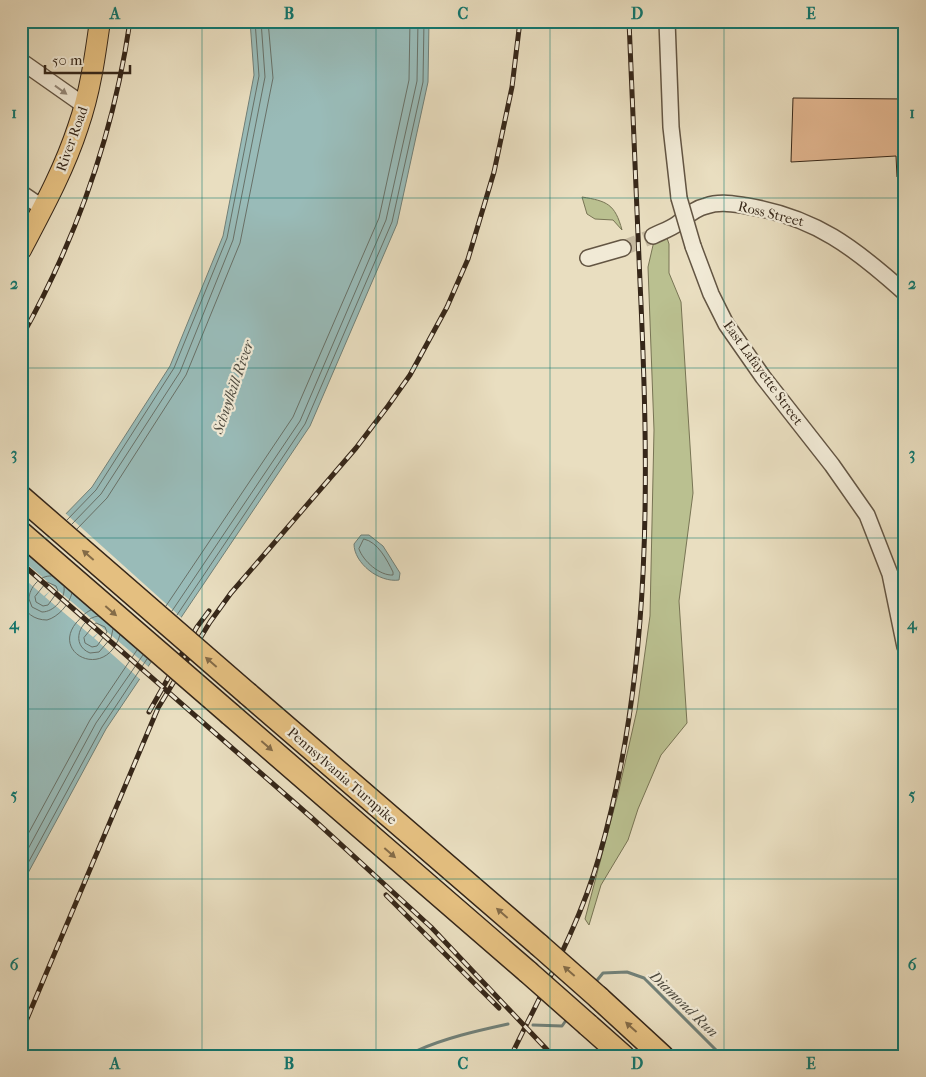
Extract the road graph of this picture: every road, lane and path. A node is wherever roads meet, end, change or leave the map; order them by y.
1 (100, 21) edge
2 (667, 21) edge
3 (21, 61) edge
4 (85, 106) junction
5 (21, 193) edge
6 (43, 208) junction
7 (653, 236) tunnel mouth
8 (623, 248) tunnel mouth
9 (21, 250) edge
10 (588, 258) dead end
11 (905, 293) edge
12 (21, 498) edge
13 (21, 533) edge
14 (905, 646) edge
15 (623, 1056) edge
16 (662, 1056) edge

1 - 4 main road, River Road
2 - 14 street, East Lafayette Street, bridge
3 -> 4 street
4 - 6 main road, River Road
5 - 6 street
6 - 9 main road, River Road
7 - 11 street, Ross Street
8 - 10 street
16 -> 12 highway, Pennsylvania Turnpike, bridge
13 -> 15 highway, Pennsylvania Turnpike, bridge

